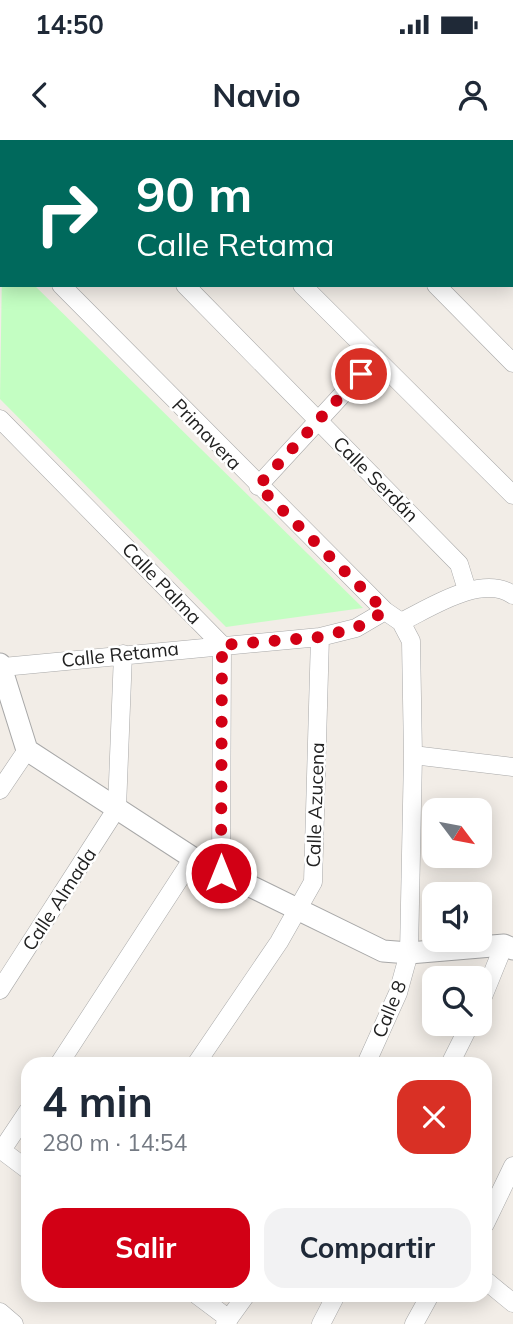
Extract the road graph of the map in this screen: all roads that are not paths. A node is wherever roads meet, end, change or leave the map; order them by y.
1 (63, 287) edge
2 (188, 287) edge
3 (304, 287) edge
4 (438, 287) edge
5 (375, 359) junction
6 (513, 363) edge
7 (0, 419) edge
8 (317, 419) junction
9 (258, 486) junction
10 (513, 495) edge
11 (467, 590) junction
12 (513, 595) edge
13 (385, 611) junction
14 (401, 622) junction
15 (320, 637) junction
16 (222, 645) junction
17 (123, 654) junction
18 (1, 665) edge
19 (27, 750) junction
20 (413, 755) junction
21 (513, 767) edge
22 (0, 790) edge
23 (117, 808) junction
24 (193, 858) junction
25 (221, 873) junction
26 (298, 910) junction
27 (508, 947) edge
28 (409, 953) junction
29 (492, 980) edge
30 (0, 990) edge
31 (464, 1036) edge
32 (63, 1057) edge
33 (201, 1057) edge
34 (369, 1057) edge
35 (454, 1057) edge
36 (21, 1121) edge
37 (1, 1150) edge
38 (21, 1165) edge
39 (513, 1166) edge
40 (492, 1210) edge
41 (492, 1286) edge
42 (205, 1302) edge
43 (242, 1302) edge
44 (332, 1302) edge
45 (426, 1302) edge
46 (513, 1303) edge
47 (0, 1312) edge
48 (227, 1322) edge
49 (14, 1324) edge
50 (321, 1324) edge
51 (414, 1324) edge

1 - 9 street, Primavera
2 - 8 street, Calle Serdán
3 - 5 street
4 - 6 street
5 - 8 street
5 - 10 street
7 - 16 street, Calle Palma
8 - 9 street
8 - 11 street, Calle Serdán
9 - 13 street, Primavera
11 - 12 street
11 - 14 street
13 - 14 street
13 - 15 street, Calle Retama
14 - 20 street, Calle 8
15 - 16 street, Calle Retama
15 - 26 street, Calle Azucena
16 - 17 street, Calle Retama
16 - 25 street
17 - 18 street, Calle Retama
17 - 23 street
18 - 19 street
19 - 22 street
19 - 23 street
20 - 21 street
20 - 28 street, Calle 8
23 - 24 street
23 - 30 street, Calle Almada
24 - 25 street
24 - 32 street
25 - 26 street
26 - 28 street
26 - 33 street, Calle Azucena
27 - 28 street
27 - 29 street
28 - 34 street, Calle 8
31 - 35 street
36 - 37 street
37 - 38 street
39 - 40 street
41 - 46 street
42 - 48 street
43 - 48 street
44 - 50 street
45 - 51 street
47 - 49 street

